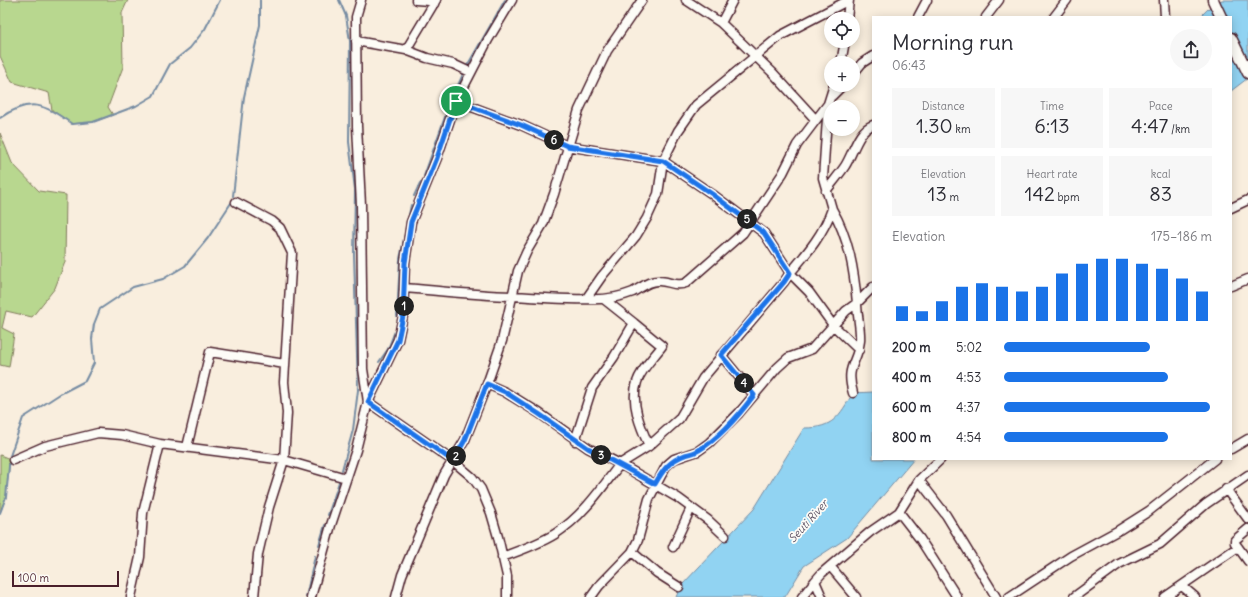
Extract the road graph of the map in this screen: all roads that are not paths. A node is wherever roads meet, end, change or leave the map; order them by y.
1 (361, 0) edge
2 (416, 0) edge
3 (512, 0) edge
4 (642, 0) edge
5 (686, 0) edge
6 (733, 0) edge
7 (848, 0) edge
8 (927, 0) edge
9 (1000, 0) edge
10 (1067, 0) edge
11 (1164, 0) edge
12 (1214, 1) edge
13 (435, 2) edge
14 (847, 12) edge
15 (919, 16) edge
16 (987, 16) edge
17 (1055, 16) edge
18 (1165, 16) edge
19 (1221, 16) edge
20 (721, 23) junction
21 (1232, 40) edge
22 (356, 41) junction
23 (406, 50) junction
24 (755, 55) junction
25 (872, 57) edge
26 (860, 65) edge
27 (470, 72) junction
28 (1248, 72) edge
29 (832, 92) edge
30 (837, 92) edge
31 (830, 100) joint
32 (456, 101) junction
33 (824, 108) edge
34 (815, 119) junction
35 (872, 125) edge
36 (827, 136) edge
37 (567, 146) junction
38 (663, 161) junction
39 (826, 191) junction
40 (1248, 200) edge
41 (236, 202) dead end
42 (1232, 208) edge
43 (832, 209) junction
44 (751, 222) junction
45 (790, 273) junction
46 (1248, 279) edge
47 (1232, 286) edge
48 (405, 288) junction
49 (872, 288) edge
50 (512, 296) junction
51 (586, 300) junction
52 (605, 300) junction
53 (857, 303) junction
54 (634, 323) junction
55 (833, 325) junction
56 (858, 350) junction
57 (721, 355) junction
58 (285, 364) junction
59 (487, 384) junction
60 (853, 393) dead end
61 (754, 395) junction
62 (368, 402) junction
63 (1248, 439) edge
64 (575, 441) junction
65 (160, 444) junction
66 (649, 446) junction
67 (187, 447) junction
68 (1232, 448) edge
69 (13, 460) dead end
70 (284, 460) junction
71 (940, 460) edge
72 (1214, 460) edge
73 (453, 461) junction
74 (620, 464) junction
75 (1248, 475) edge
76 (346, 478) junction
77 (919, 480) junction
78 (655, 484) junction
79 (1226, 490) junction
80 (691, 508) junction
81 (899, 512) junction
82 (1248, 519) edge
83 (1248, 529) edge
84 (725, 536) dead end
85 (673, 547) dead end
86 (1238, 547) junction
87 (632, 552) junction
88 (502, 557) junction
89 (1248, 560) edge
90 (830, 566) junction
91 (815, 581) junction
92 (1182, 586) junction
93 (679, 587) dead end
94 (131, 597) edge
95 (254, 597) edge
96 (311, 597) edge
97 (396, 597) edge
98 (507, 597) edge
99 (591, 597) edge
100 (802, 597) edge
101 (822, 597) edge
102 (856, 597) edge
103 (957, 597) edge
104 (996, 597) edge
105 (1010, 597) edge
106 (1074, 597) edge
107 (1165, 597) edge
108 (1195, 597) edge

1 - 22 street
2 - 13 street
3 - 27 street
4 - 37 street
5 - 20 street
6 - 20 street
7 - 14 street
7 - 24 street
8 - 15 street
9 - 16 street
10 - 17 street
11 - 18 street
12 - 19 street
13 - 23 street
20 - 24 street
21 - 28 street
22 - 23 street
22 - 62 street
23 - 27 street
24 - 34 street
24 - 38 street
25 - 26 street
27 - 32 street
29 - 31 street
30 - 31 street
32 - 37 street
32 - 48 street
33 - 34 street
34 - 44 street
35 - 39 street
36 - 39 street
37 - 38 street
37 - 50 street
38 - 44 street
38 - 51 street
39 - 43 street
40 - 42 street
41 - 58 street
43 - 45 street
43 - 53 street
44 - 45 street
44 - 52 street
45 - 55 street
45 - 57 street
46 - 47 street
48 - 50 street
48 - 62 street
49 - 53 street
50 - 51 street
50 - 59 street
51 - 52 street
52 - 54 street
53 - 55 street
53 - 56 street
54 - 64 street
54 - 66 street
55 - 56 street
55 - 61 street
56 - 60 street
57 - 61 street
57 - 66 street
58 - 67 street
58 - 70 street
59 - 64 street
59 - 73 street
61 - 78 street
62 - 73 street
62 - 76 street
63 - 68 street
64 - 74 street
65 - 67 street
65 - 69 street
65 - 94 street
66 - 74 street
67 - 70 street
70 - 76 street
70 - 95 street
71 - 77 street
72 - 105 street
73 - 88 street
73 - 97 street
74 - 78 street
74 - 88 street
75 - 79 street
76 - 96 street
77 - 81 street
77 - 104 street
78 - 80 street
78 - 87 street
79 - 82 street
79 - 106 street
80 - 84 street
80 - 85 street
81 - 90 street
81 - 103 street
83 - 86 street
86 - 89 street
86 - 92 street
87 - 93 street
87 - 99 street
88 - 98 street
90 - 91 street
90 - 102 street
91 - 100 street
91 - 101 street
92 - 107 street
92 - 108 street

